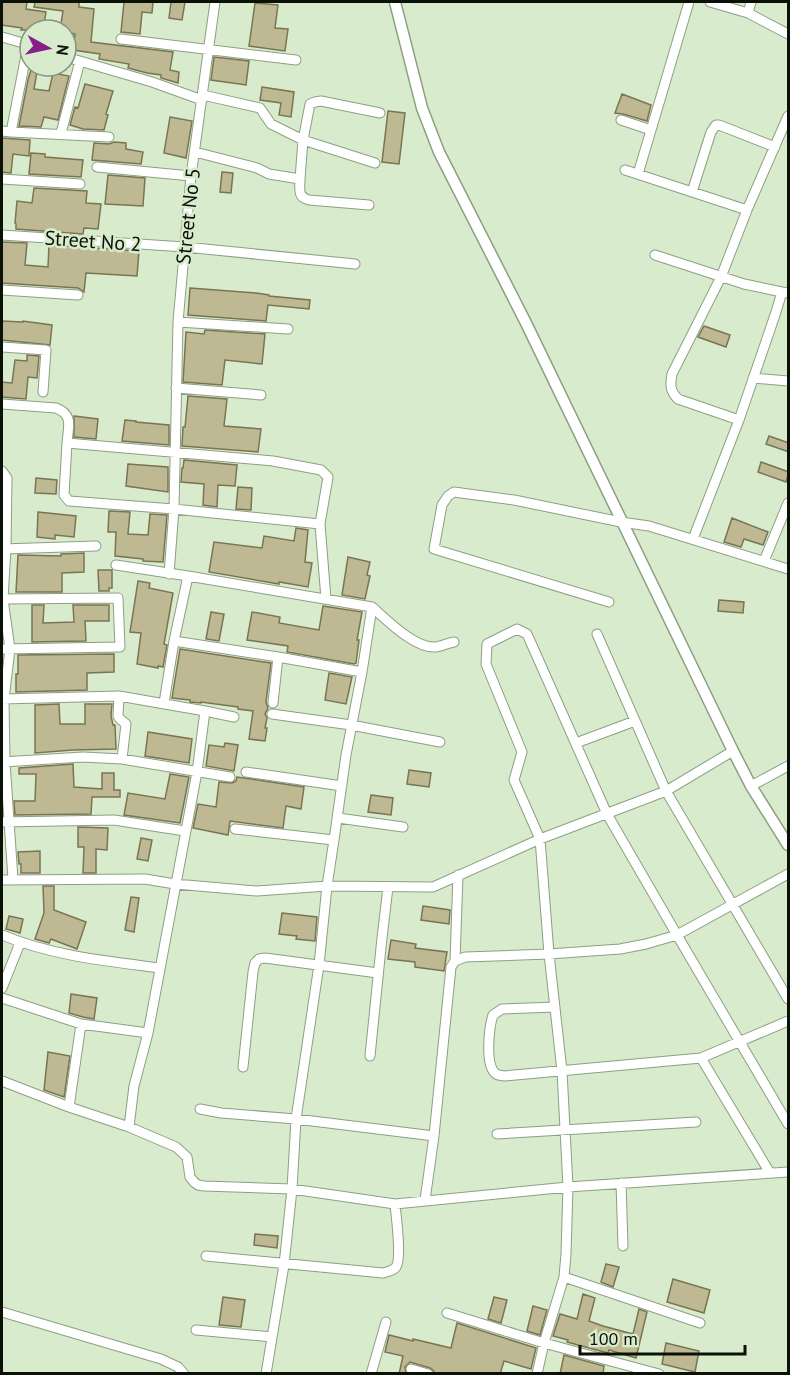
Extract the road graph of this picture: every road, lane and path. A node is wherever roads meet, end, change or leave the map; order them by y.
1 (215, 2) edge
2 (395, 2) edge
3 (689, 2) edge
4 (710, 2) edge
5 (751, 2) edge
6 (748, 13) junction
7 (789, 34) edge
8 (2, 37) edge
9 (121, 39) dead end
10 (18, 42) edge
11 (208, 50) junction
12 (296, 60) dead end
13 (80, 61) joint
14 (20, 78) edge
15 (203, 98) junction
16 (380, 113) dead end
17 (789, 116) edge
18 (621, 120) dead end
19 (651, 130) junction
20 (6, 132) edge
21 (62, 133) junction
22 (109, 137) dead end
23 (303, 140) junction
24 (775, 147) junction
25 (195, 152) junction
26 (375, 163) dead end
27 (97, 167) dead end
28 (625, 170) dead end
29 (638, 174) junction
30 (191, 176) junction
31 (2, 179) edge
32 (300, 179) junction
33 (80, 184) dead end
34 (692, 192) junction
35 (369, 205) dead end
36 (747, 210) junction
37 (2, 235) edge
38 (185, 247) junction
39 (655, 255) dead end
40 (355, 264) dead end
41 (721, 277) junction
42 (2, 290) edge
43 (785, 293) edge
44 (78, 295) dead end
45 (178, 322) junction
46 (288, 329) dead end
47 (2, 347) edge
48 (753, 378) junction
49 (789, 381) edge
50 (176, 388) junction
51 (43, 392) dead end
52 (261, 395) dead end
53 (2, 404) edge
54 (739, 420) junction
55 (67, 444) junction
56 (176, 453) junction
57 (2, 471) edge
58 (789, 503) edge
59 (174, 509) junction
60 (621, 522) junction
61 (784, 523) edge
62 (320, 524) junction
63 (693, 539) junction
64 (96, 546) dead end
65 (4, 548) edge
66 (764, 561) junction
67 (116, 565) dead end
68 (789, 569) edge
69 (169, 574) junction
70 (188, 576) junction
71 (2, 599) edge
72 (326, 599) junction
73 (609, 602) dead end
74 (372, 607) junction
75 (597, 634) dead end
76 (174, 640) junction
77 (454, 642) dead end
78 (6, 649) edge
79 (278, 657) junction
80 (362, 672) junction
81 (119, 696) junction
82 (3, 699) edge
83 (164, 703) junction
84 (273, 703) dead end
85 (205, 711) junction
86 (272, 714) dead end
87 (234, 717) dead end
88 (635, 721) junction
89 (351, 725) junction
90 (440, 742) dead end
91 (576, 743) junction
92 (733, 751) junction
93 (122, 759) junction
94 (3, 762) edge
95 (789, 766) edge
96 (197, 772) junction
97 (246, 772) dead end
98 (230, 777) dead end
99 (342, 786) junction
100 (751, 786) junction
101 (666, 791) junction
102 (607, 814) junction
103 (338, 818) junction
104 (5, 822) edge
105 (403, 827) dead end
106 (235, 829) dead end
107 (185, 831) junction
108 (540, 839) junction
109 (334, 840) junction
110 (789, 845) edge
111 (789, 874) edge
112 (458, 875) junction
113 (2, 879) edge
114 (14, 879) junction
115 (175, 884) junction
116 (327, 886) junction
117 (388, 887) junction
118 (732, 905) junction
119 (2, 935) edge
120 (677, 935) junction
121 (20, 943) junction
122 (549, 954) junction
123 (455, 961) junction
124 (319, 965) junction
125 (160, 968) junction
126 (378, 973) junction
127 (2, 988) edge
128 (2, 998) edge
129 (789, 999) edge
130 (555, 1007) junction
131 (789, 1021) edge
132 (81, 1024) junction
133 (148, 1033) junction
134 (740, 1042) junction
135 (370, 1056) dead end
136 (701, 1058) junction
137 (243, 1067) dead end
138 (562, 1071) junction
139 (2, 1081) edge
140 (69, 1107) junction
141 (200, 1109) dead end
142 (296, 1119) junction
143 (696, 1122) dead end
144 (789, 1124) edge
145 (129, 1127) junction
146 (565, 1129) junction
147 (497, 1134) dead end
148 (434, 1136) junction
149 (789, 1172) edge
150 (770, 1173) junction
151 (621, 1183) junction
152 (568, 1187) junction
153 (292, 1190) junction
154 (425, 1200) junction
155 (395, 1204) junction
156 (623, 1246) dead end
157 (206, 1256) dead end
158 (284, 1265) junction
159 (564, 1277) junction
160 (2, 1312) edge
161 (447, 1313) dead end
162 (386, 1322) dead end
163 (700, 1323) dead end
164 (196, 1330) dead end
165 (272, 1336) junction
166 (544, 1343) junction
167 (411, 1369) dead end
168 (184, 1374) edge
169 (266, 1374) edge
170 (371, 1374) edge
171 (428, 1374) edge
172 (537, 1374) edge
173 (659, 1374) edge

1 - 11 street, Street No 5
2 - 60 street
3 - 19 street
4 - 6 street
5 - 6 street
6 - 7 street
8 - 10 street
9 - 11 street
11 - 12 street
11 - 15 street, Street No 5
13 - 15 street
13 - 21 street
14 - 20 street
15 - 23 street
15 - 25 street, Street No 5
16 - 23 street
17 - 24 street
18 - 19 street
19 - 29 street
20 - 21 street
21 - 22 street
23 - 26 street
23 - 32 street
24 - 34 street
24 - 36 street
25 - 30 street, Street No 5
25 - 32 street
27 - 30 street
28 - 29 street
29 - 34 street
30 - 38 street, Street No 5
31 - 33 street
32 - 35 street
34 - 36 street
36 - 41 street
37 - 38 street, Street No 2
38 - 40 street, Street No 2
38 - 45 street, Street No 5
39 - 41 street
41 - 43 street
41 - 54 street
42 - 44 street
43 - 48 street
45 - 46 street
45 - 50 street, Street No 5
47 - 51 street
48 - 49 street
48 - 54 street
50 - 52 street
50 - 56 street, Street No 5
53 - 55 street
54 - 63 street
55 - 56 street
55 - 59 street
56 - 59 street, Street No 5
56 - 62 street
57 - 65 street
58 - 61 street
59 - 62 street
59 - 69 street, Street No 5
60 - 63 street
60 - 73 street
60 - 92 street
61 - 66 street
62 - 72 street
63 - 66 street
64 - 65 street
65 - 71 street
66 - 68 street
67 - 69 street
69 - 70 street
70 - 72 street
70 - 76 street
71 - 78 street
71 - 78 street
72 - 74 street
74 - 77 street
74 - 80 street
75 - 88 street
76 - 79 street
76 - 83 street
78 - 82 street
79 - 80 street
79 - 84 street
80 - 89 street
81 - 82 street
81 - 83 street
81 - 93 street
82 - 94 street
83 - 85 street
85 - 87 street
85 - 96 street
86 - 89 street
88 - 91 street
88 - 101 street
89 - 90 street
89 - 99 street
91 - 102 street
91 - 108 street
92 - 100 street
92 - 101 street
93 - 94 street
93 - 96 street
94 - 104 street
95 - 100 street
96 - 98 street
96 - 107 street
97 - 99 street
99 - 103 street
100 - 110 street
101 - 102 street
101 - 118 street
102 - 108 street
102 - 120 street
103 - 105 street
103 - 109 street
104 - 107 street
104 - 114 street
106 - 109 street
107 - 115 street
108 - 112 street
108 - 122 street
109 - 116 street
111 - 118 street
112 - 117 street
112 - 123 street
113 - 114 street
114 - 115 street
115 - 116 street
115 - 125 street
116 - 117 street
116 - 124 street
117 - 126 street
118 - 120 street
118 - 129 street
119 - 121 street
120 - 122 street
120 - 134 street
121 - 125 street
121 - 127 street
122 - 123 street
122 - 130 street
123 - 148 street
124 - 126 street
124 - 137 street
124 - 142 street
125 - 133 street
126 - 135 street
128 - 132 street
130 - 138 street
130 - 138 street
131 - 134 street
132 - 133 street
132 - 140 street
133 - 145 street
134 - 136 street
134 - 144 street
136 - 138 street
136 - 150 street
138 - 146 street
139 - 140 street
140 - 145 street
141 - 142 street
142 - 148 street
142 - 153 street
143 - 146 street
145 - 153 street
146 - 147 street
146 - 152 street
148 - 154 street
149 - 150 street
150 - 151 street
151 - 152 street
151 - 156 street
152 - 154 street
152 - 159 street
153 - 155 street
153 - 158 street
154 - 155 street
155 - 158 street
157 - 158 street
158 - 165 street
159 - 163 street
159 - 166 street
160 - 168 street
161 - 166 street
162 - 170 street
164 - 165 street
165 - 169 street
166 - 172 street
166 - 173 street
167 - 171 street

